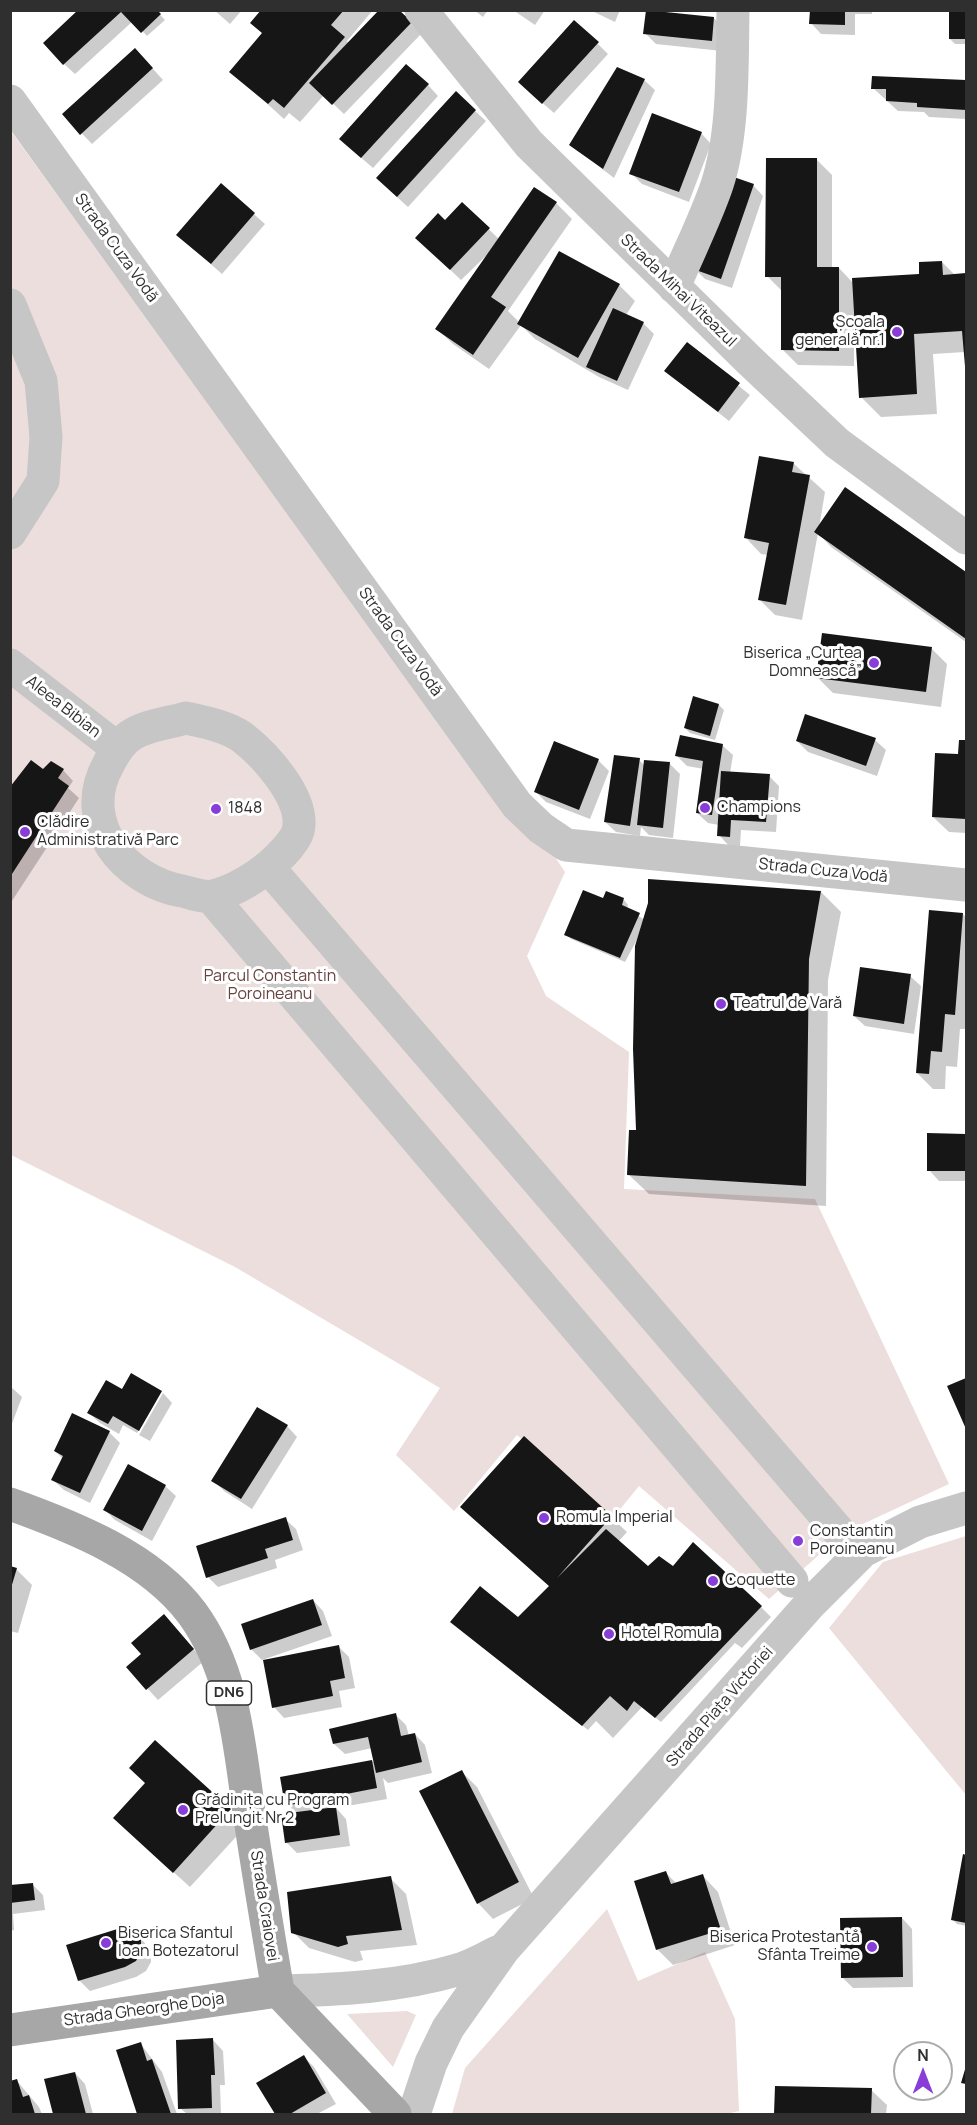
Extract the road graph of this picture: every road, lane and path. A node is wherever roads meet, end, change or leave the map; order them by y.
1 (421, 10) edge
2 (733, 10) edge
3 (10, 101) edge
4 (674, 287) junction
5 (10, 304) edge
6 (11, 530) edge
7 (966, 537) edge
8 (10, 665) edge
9 (117, 748) junction
10 (268, 867) junction
11 (966, 885) edge
12 (211, 897) junction
13 (10, 1504) edge
14 (966, 1509) edge
15 (841, 1534) dead end
16 (792, 1581) dead end
17 (504, 1949) junction
18 (278, 1991) junction
19 (10, 2030) edge
20 (394, 2115) edge
21 (414, 2115) edge

1 - 4 street, Strada Mihai Viteazul
2 - 4 street
3 - 11 street, Strada Cuza Vodă
4 - 7 street, Strada Mihai Viteazul
5 - 6 street
8 - 9 street, Aleea Bibian
9 - 10 street
9 - 12 street
10 - 12 street
10 - 15 street
12 - 16 street
13 - 18 main road, Strada Craiovei / DN6
14 - 17 street, Strada Piața Victoriei
17 - 18 street, Strada Piața Victoriei
17 - 21 street, Strada Piața Victoriei
18 - 19 main road, Strada Gheorghe Doja
18 - 20 main road

